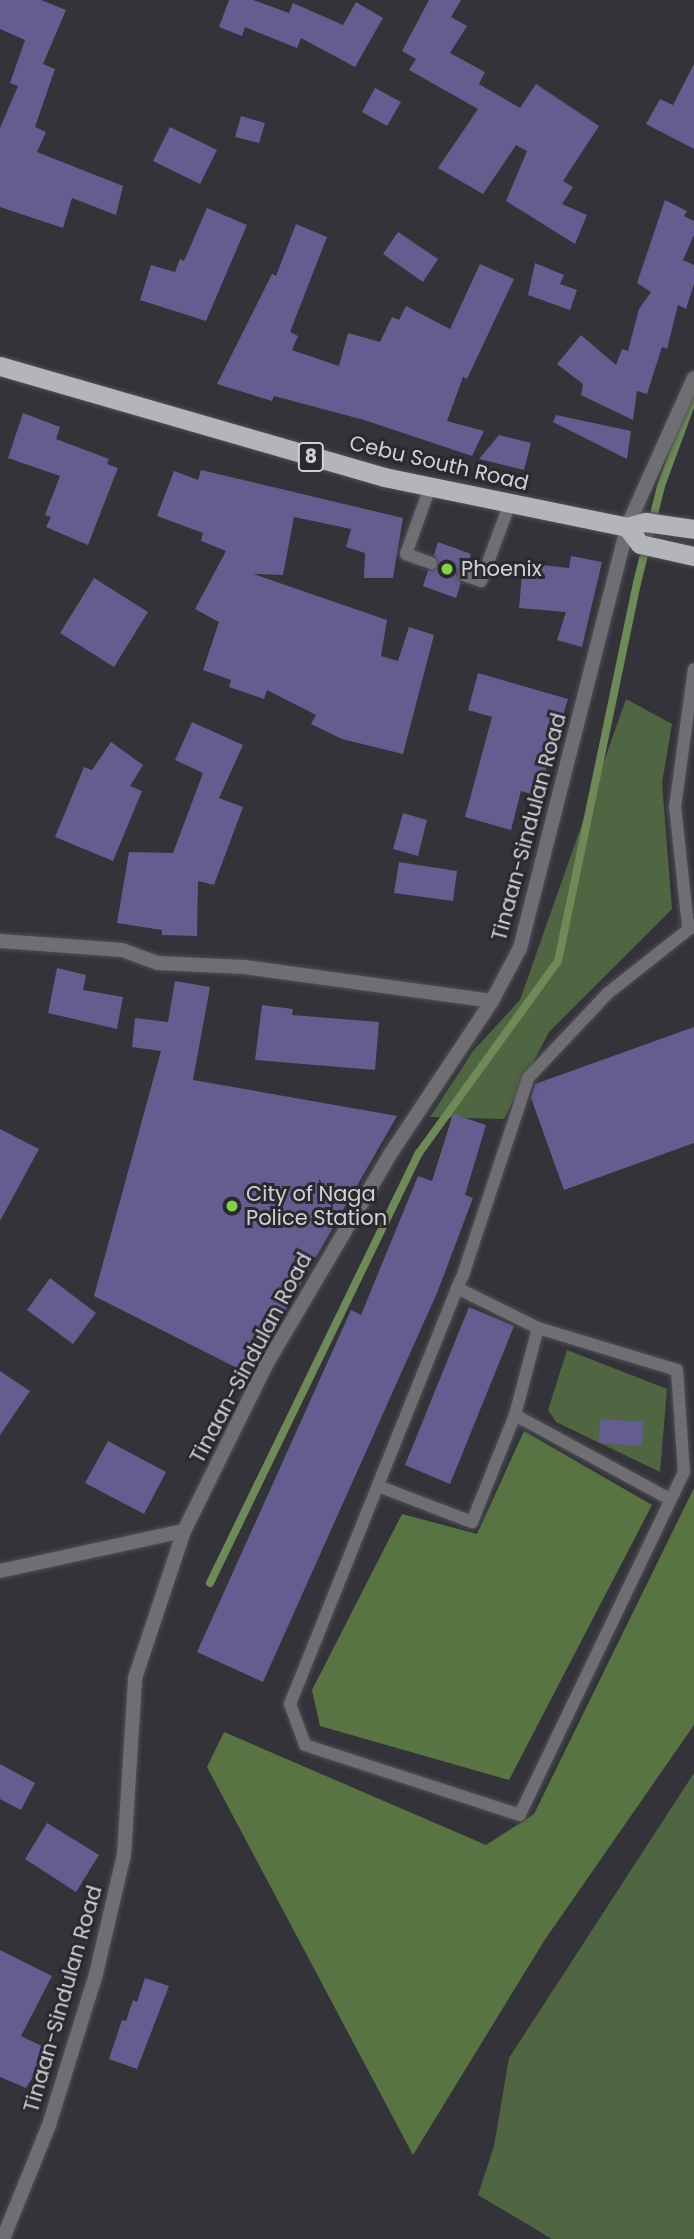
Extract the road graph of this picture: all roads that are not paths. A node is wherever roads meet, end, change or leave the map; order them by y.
1 (0, 366) edge
2 (694, 378) edge
3 (430, 487) junction
4 (510, 503) junction
5 (636, 524) junction
6 (685, 528) edge
7 (694, 556) edge
8 (431, 563) dead end
9 (464, 575) dead end
10 (694, 668) edge
11 (691, 925) edge
12 (0, 941) edge
13 (492, 1001) junction
14 (457, 1288) junction
15 (538, 1328) junction
16 (515, 1415) junction
17 (378, 1486) junction
18 (670, 1499) junction
19 (184, 1531) junction
20 (0, 1571) edge
21 (4, 2239) edge

1 - 3 highway, Cebu South Road / 8
2 - 5 street, Tinaan-Sindulan Road
3 - 4 highway, Cebu South Road / 8
3 - 8 lane
4 - 5 highway, Cebu South Road / 8
4 - 9 lane
5 - 6 highway, 8
5 - 7 highway
5 - 13 street, Tinaan-Sindulan Road
10 - 11 lane
11 - 14 lane
12 - 13 street
13 - 19 street, Tinaan-Sindulan Road
14 - 15 lane
14 - 17 lane
15 - 16 lane
15 - 18 lane
16 - 17 lane
16 - 18 lane
17 - 18 lane
19 - 20 street
19 - 21 street, Tinaan-Sindulan Road

